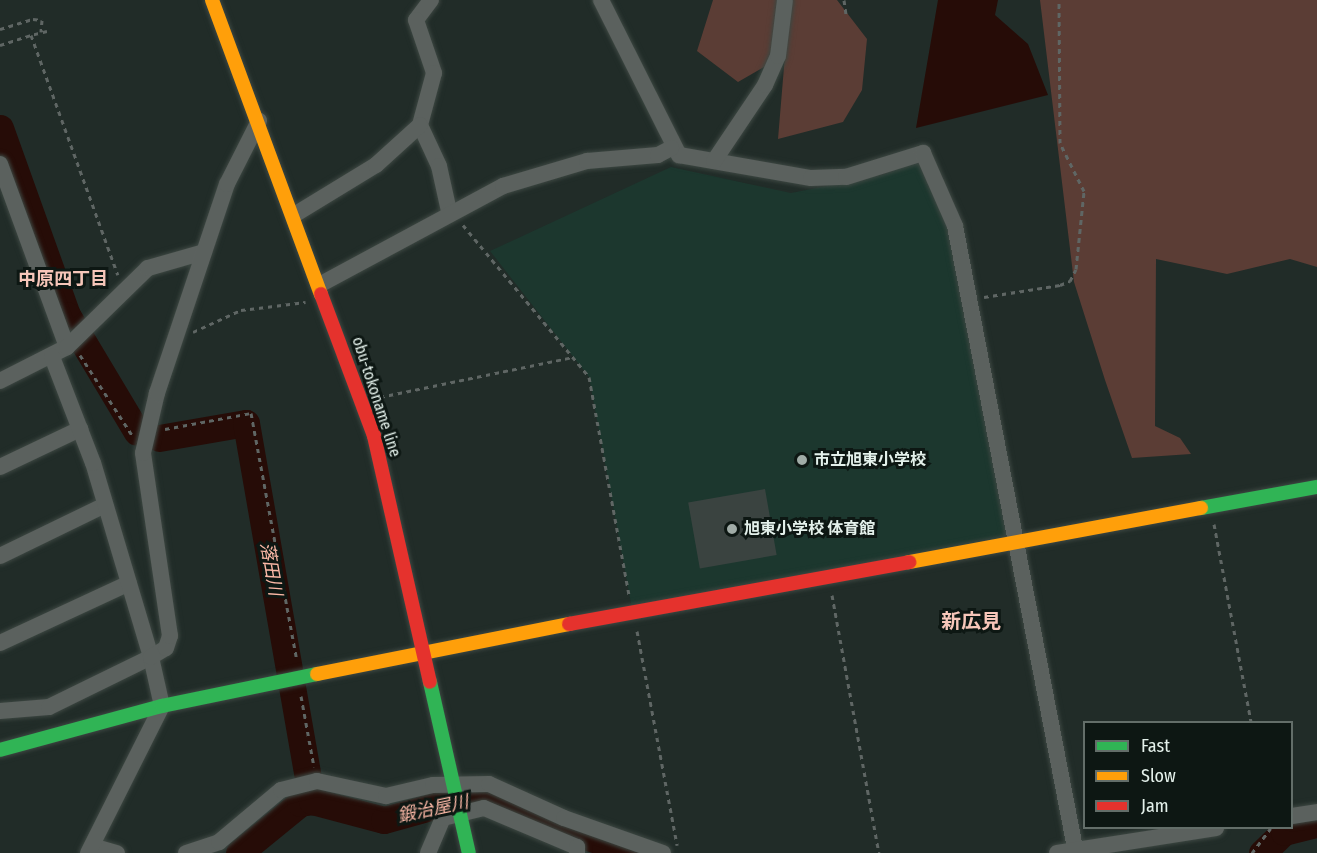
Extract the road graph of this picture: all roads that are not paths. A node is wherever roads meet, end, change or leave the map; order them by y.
1 (212, 0) edge
2 (431, 0) edge
3 (601, 0) edge
4 (785, 0) edge
5 (259, 121) junction
6 (420, 125) junction
7 (671, 148) junction
8 (714, 161) junction
9 (0, 164) edge
10 (449, 211) junction
11 (294, 215) junction
12 (204, 252) junction
13 (323, 290) junction
14 (70, 345) junction
15 (52, 357) junction
16 (0, 381) edge
17 (80, 429) junction
18 (0, 467) edge
19 (1317, 487) edge
20 (105, 505) junction
21 (1017, 544) junction
22 (0, 556) edge
23 (129, 583) junction
24 (0, 643) edge
25 (421, 652) junction
26 (151, 657) junction
27 (162, 706) junction
28 (0, 711) edge
29 (0, 750) edge
30 (454, 789) junction
31 (458, 810) junction
32 (1317, 812) edge
33 (1293, 816) edge
34 (1210, 829) edge
35 (90, 849) edge
36 (1076, 852) edge
37 (117, 853) edge
38 (186, 853) edge
39 (428, 853) edge
40 (469, 853) edge
41 (577, 853) edge
42 (663, 853) edge
43 (1057, 853) edge

1 - 5 street, obu-tokoname line
2 - 6 street
3 - 7 street
4 - 8 street
5 - 11 street, obu-tokoname line
5 - 12 street
6 - 10 street
6 - 11 street
7 - 8 street
7 - 10 street
8 - 21 street
9 - 14 street
10 - 13 street
11 - 13 street, obu-tokoname line
12 - 14 street
12 - 26 street
13 - 25 street, obu-tokoname line
14 - 15 street
15 - 16 street
15 - 17 street
17 - 18 street
17 - 20 street
19 - 21 street
20 - 22 street
20 - 23 street
21 - 25 street
21 - 36 street
23 - 24 street
23 - 26 street
25 - 27 street
25 - 30 street, obu-tokoname line
26 - 27 street
26 - 28 street
27 - 29 street
27 - 35 street
30 - 31 street, obu-tokoname line
30 - 38 street
30 - 42 street
31 - 39 street
31 - 40 street, obu-tokoname line
31 - 41 street
32 - 33 street
34 - 36 street
35 - 37 street
36 - 43 street

